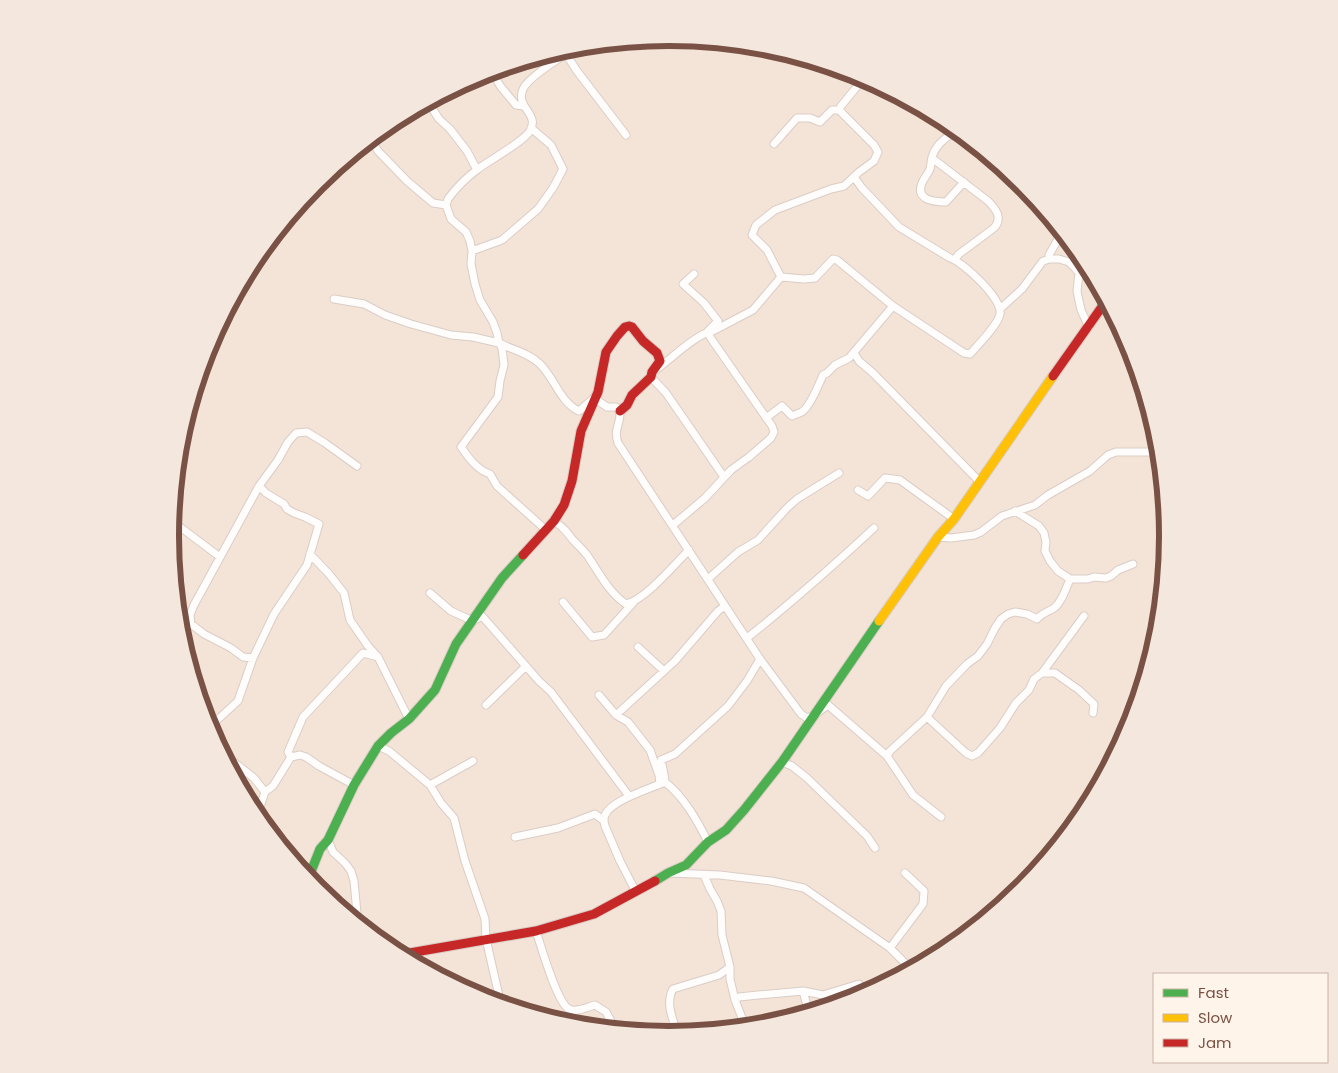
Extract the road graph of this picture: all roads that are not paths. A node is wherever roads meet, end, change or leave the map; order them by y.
1 (568, 57) edge
2 (559, 59) edge
3 (495, 78) edge
4 (859, 85) edge
5 (524, 106) junction
6 (432, 108) edge
7 (839, 110) junction
8 (531, 128) junction
9 (626, 134) dead end
10 (950, 135) edge
11 (774, 144) dead end
12 (375, 145) edge
13 (932, 158) junction
14 (477, 170) junction
15 (854, 177) junction
16 (964, 182) junction
17 (446, 205) junction
18 (1058, 238) edge
19 (472, 251) junction
20 (955, 259) junction
21 (1050, 259) junction
22 (694, 274) dead end
23 (781, 277) junction
24 (334, 299) dead end
25 (892, 306) junction
26 (1102, 307) edge
27 (1000, 309) junction
28 (1089, 326) junction
29 (708, 332) junction
30 (498, 343) junction
31 (854, 353) junction
32 (651, 375) junction
33 (594, 398) junction
34 (620, 411) junction
35 (766, 418) junction
36 (1152, 452) edge
37 (357, 466) dead end
38 (838, 473) dead end
39 (724, 477) junction
40 (980, 482) junction
41 (259, 486) junction
42 (858, 490) dead end
43 (1014, 512) junction
44 (954, 519) junction
45 (554, 521) junction
46 (673, 525) junction
47 (179, 526) edge
48 (874, 528) dead end
49 (546, 530) junction
50 (938, 538) junction
51 (689, 550) junction
52 (310, 554) junction
53 (220, 557) junction
54 (1133, 564) dead end
55 (708, 579) junction
56 (1070, 579) junction
57 (430, 593) dead end
58 (563, 602) dead end
59 (633, 602) junction
60 (726, 606) junction
61 (1084, 616) dead end
62 (473, 620) junction
63 (747, 638) junction
64 (638, 647) dead end
65 (378, 657) junction
66 (253, 658) junction
67 (760, 659) junction
68 (526, 666) junction
69 (664, 671) junction
70 (1042, 673) junction
71 (599, 695) dead end
72 (486, 705) dead end
73 (1093, 713) dead end
74 (616, 715) junction
75 (813, 716) junction
76 (927, 717) junction
77 (409, 719) junction
78 (215, 722) edge
79 (378, 746) junction
80 (291, 756) junction
81 (887, 756) junction
82 (473, 761) dead end
83 (234, 762) edge
84 (782, 762) junction
85 (662, 783) junction
86 (354, 785) junction
87 (430, 785) junction
88 (265, 792) junction
89 (629, 796) junction
90 (260, 807) edge
91 (608, 811) junction
92 (595, 814) junction
93 (941, 817) dead end
94 (604, 821) junction
95 (515, 837) dead end
96 (328, 840) junction
97 (708, 842) junction
98 (874, 848) dead end
99 (311, 871) edge
100 (668, 873) junction
101 (905, 873) dead end
102 (704, 875) junction
103 (636, 892) junction
104 (357, 914) edge
105 (536, 932) junction
106 (486, 939) junction
107 (890, 948) junction
108 (411, 953) edge
109 (907, 965) edge
110 (730, 967) junction
111 (719, 975) junction
112 (730, 979) junction
113 (859, 984) dead end
114 (803, 991) junction
115 (499, 996) edge
116 (735, 1000) junction
117 (807, 1007) edge
118 (743, 1021) edge
119 (613, 1024) edge
120 (675, 1027) edge

1 - 9 street
2 - 5 street
3 - 5 street
4 - 7 street
5 - 8 street
6 - 14 street
7 - 11 street
7 - 15 street
8 - 14 street
8 - 19 street
10 - 13 street
12 - 17 street
13 - 16 street
13 - 16 street
14 - 17 street
15 - 20 street
15 - 23 street
16 - 20 street
17 - 19 street
18 - 21 street
19 - 30 street
20 - 27 street
21 - 27 street
21 - 28 street
22 - 29 street
23 - 25 street
23 - 29 street
24 - 30 street
25 - 27 street
25 - 31 street
26 - 28 street
28 - 40 street
29 - 32 street
29 - 35 street
30 - 33 street
30 - 49 street
31 - 35 street
31 - 40 street
32 - 33 street
32 - 34 street
32 - 39 street
33 - 34 street
33 - 45 street
34 - 46 street
35 - 39 street
36 - 43 street
37 - 41 street
38 - 55 street
39 - 46 street
40 - 44 street
41 - 52 street
41 - 53 street
42 - 44 street
43 - 50 street
43 - 56 street
44 - 50 street
45 - 49 street
45 - 59 street
46 - 51 street
47 - 53 street
48 - 63 street
49 - 62 street
50 - 75 street
51 - 55 street
51 - 59 street
52 - 65 street
52 - 66 street
53 - 66 street
54 - 56 street
55 - 60 street
56 - 76 street
57 - 62 street
58 - 59 street
60 - 63 street
60 - 69 street
61 - 70 street
62 - 68 street
62 - 77 street
63 - 67 street
64 - 69 street
65 - 77 street
65 - 80 street
66 - 78 street
67 - 75 street
67 - 85 street
68 - 72 street
68 - 89 street
69 - 74 street
70 - 73 street
70 - 76 street
71 - 74 street
74 - 85 street
75 - 81 street
75 - 84 street
76 - 81 street
77 - 79 street
79 - 86 street
79 - 87 street
80 - 86 street
80 - 88 street
81 - 93 street
82 - 87 street
83 - 88 street
84 - 97 street
84 - 98 street
85 - 89 street
85 - 97 street
86 - 96 street
87 - 106 street
88 - 90 street
89 - 91 street
91 - 92 street
91 - 94 street
92 - 94 street
92 - 95 street
94 - 103 street
96 - 99 street
96 - 104 street
97 - 100 street
100 - 102 street
100 - 103 street
101 - 107 street
102 - 107 street
102 - 110 street
103 - 105 street
105 - 106 street
105 - 119 street
106 - 108 street
106 - 115 street
107 - 109 street
110 - 111 street
110 - 112 street
111 - 112 street
111 - 120 street
112 - 116 street
113 - 114 street
114 - 116 street
114 - 117 street
116 - 118 street

